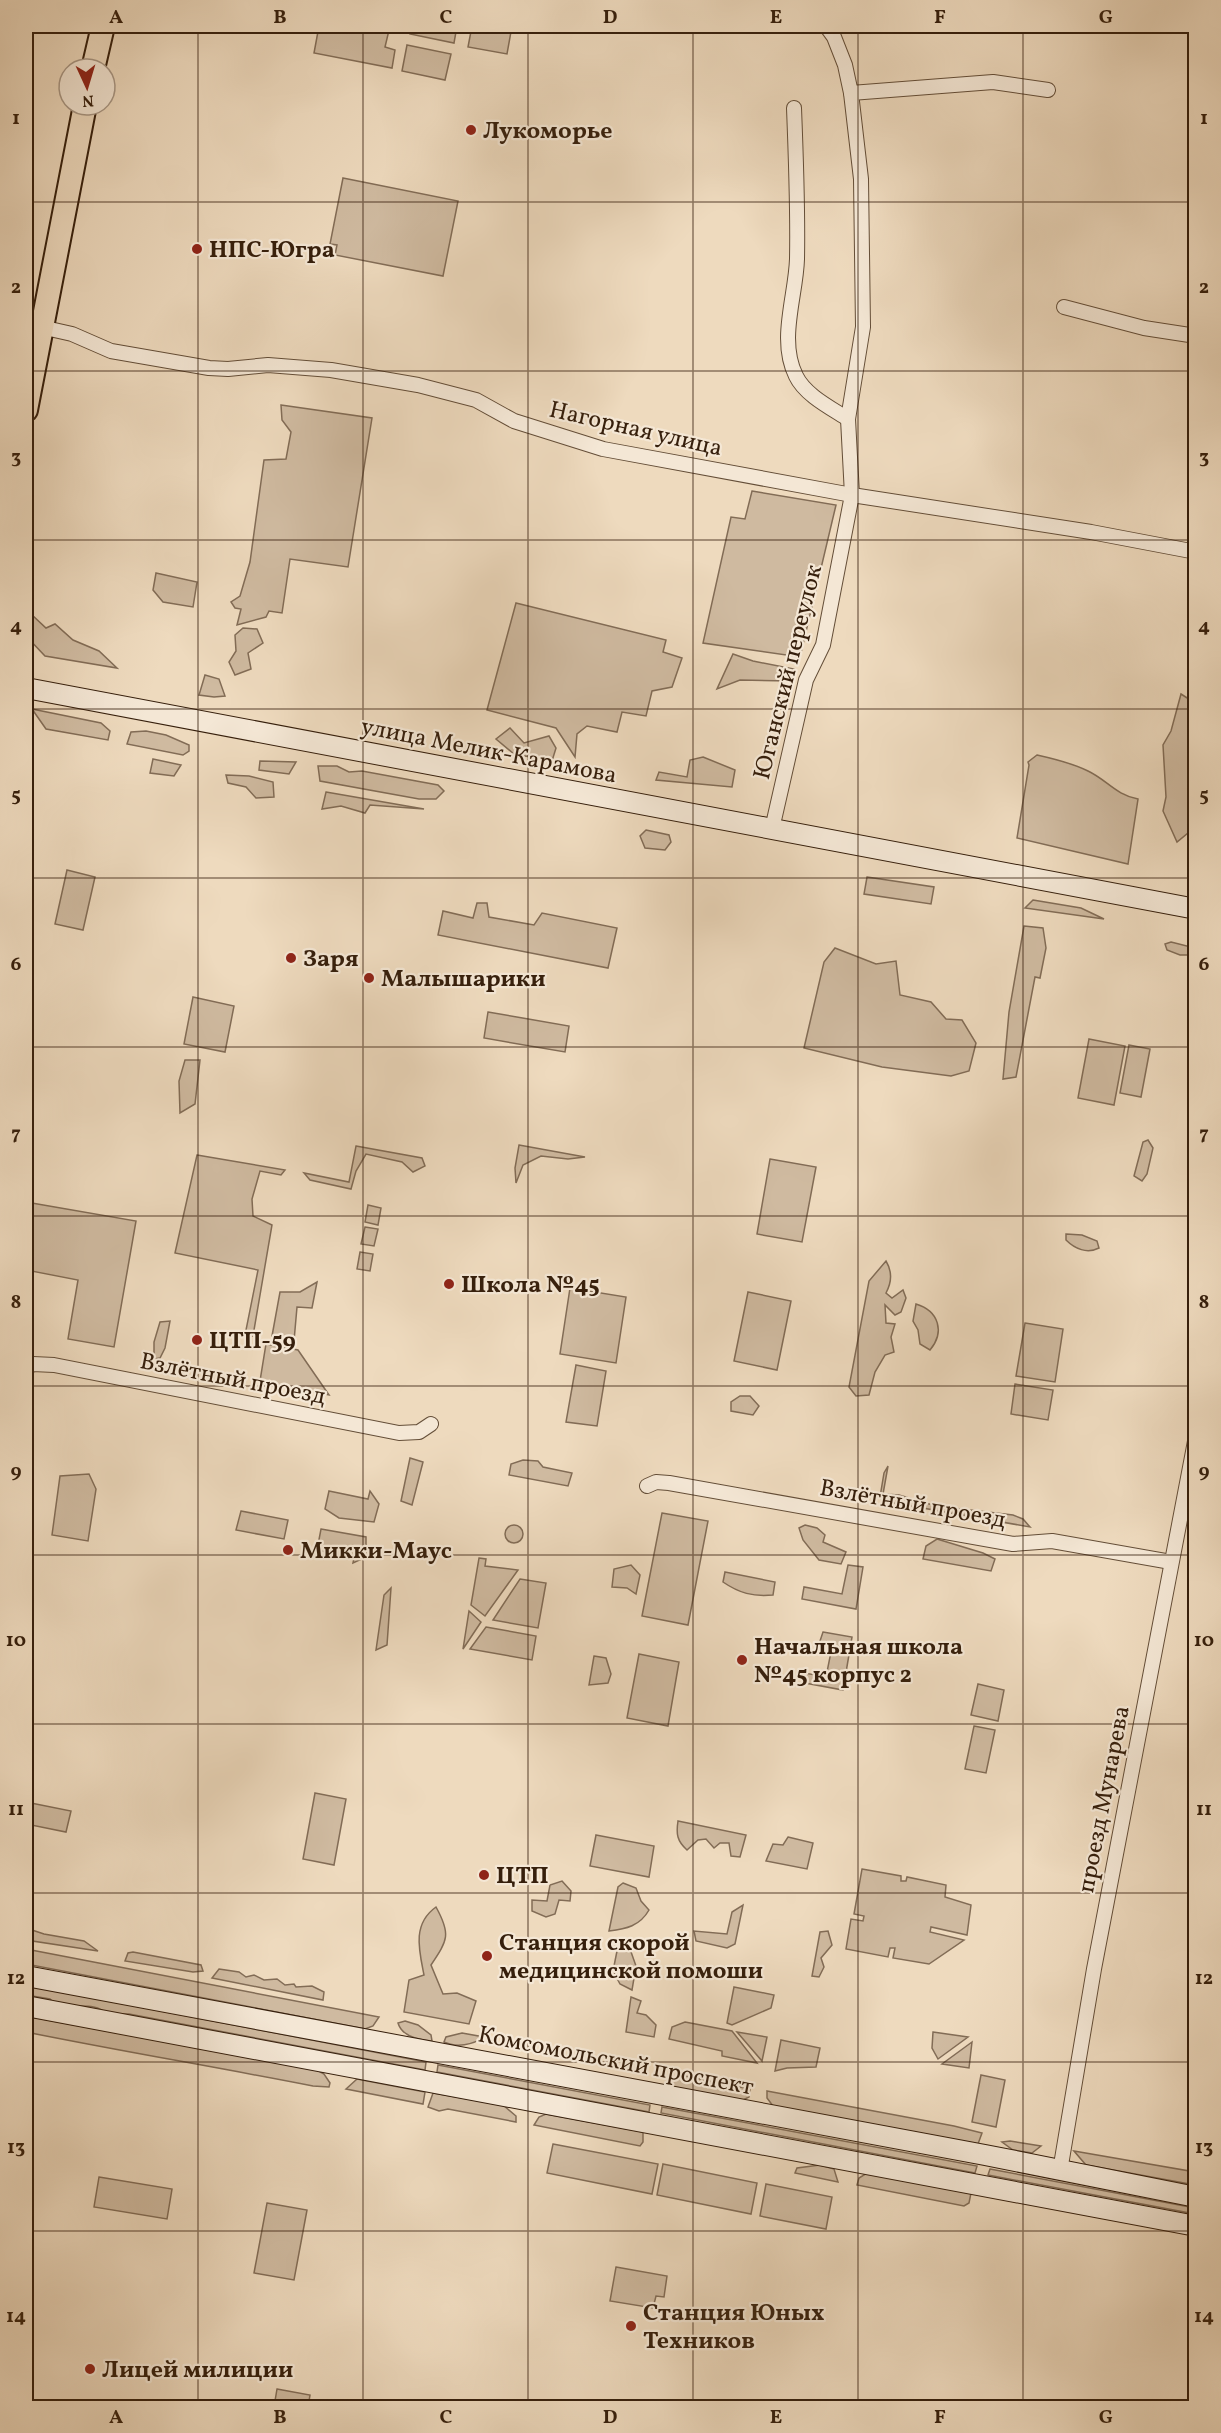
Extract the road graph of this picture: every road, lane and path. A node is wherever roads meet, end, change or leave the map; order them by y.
1 (103, 26) edge
2 (826, 26) edge
3 (96, 57) edge
4 (1048, 90) dead end
5 (851, 93) junction
6 (794, 108) dead end
7 (82, 117) edge
8 (1064, 307) dead end
9 (1196, 336) edge
10 (35, 337) edge
11 (26, 410) edge
12 (848, 419) junction
13 (852, 495) junction
14 (1196, 552) edge
15 (26, 688) edge
16 (772, 829) junction
17 (1196, 909) edge
18 (26, 1368) edge
19 (431, 1424) dead end
20 (1196, 1436) edge
21 (647, 1485) dead end
22 (1171, 1562) junction
23 (26, 1976) edge
24 (26, 2006) edge
25 (1060, 2171) junction
26 (1196, 2198) edge
27 (1196, 2226) edge

1 - 3 main road
2 - 5 street, Юганский переулок
4 - 5 street
5 - 12 street, Юганский переулок
6 - 12 street
7 - 10 main road
8 - 9 street
10 - 11 main road
10 - 13 street, Нагорная улица
12 - 13 street, Юганский переулок
13 - 14 street, Нагорная улица
13 - 16 street, Юганский переулок
15 - 16 main road, улица Мелик-Карамова
16 - 17 main road, улица Мелик-Карамова
18 - 19 street, Взлётный проезд
20 - 22 street, проезд Мунарева
21 - 22 street, Взлётный проезд
22 - 25 street, проезд Мунарева
23 - 25 main road, Комсомольский проспект
24 - 27 main road
25 - 26 main road, Комсомольский проспект

